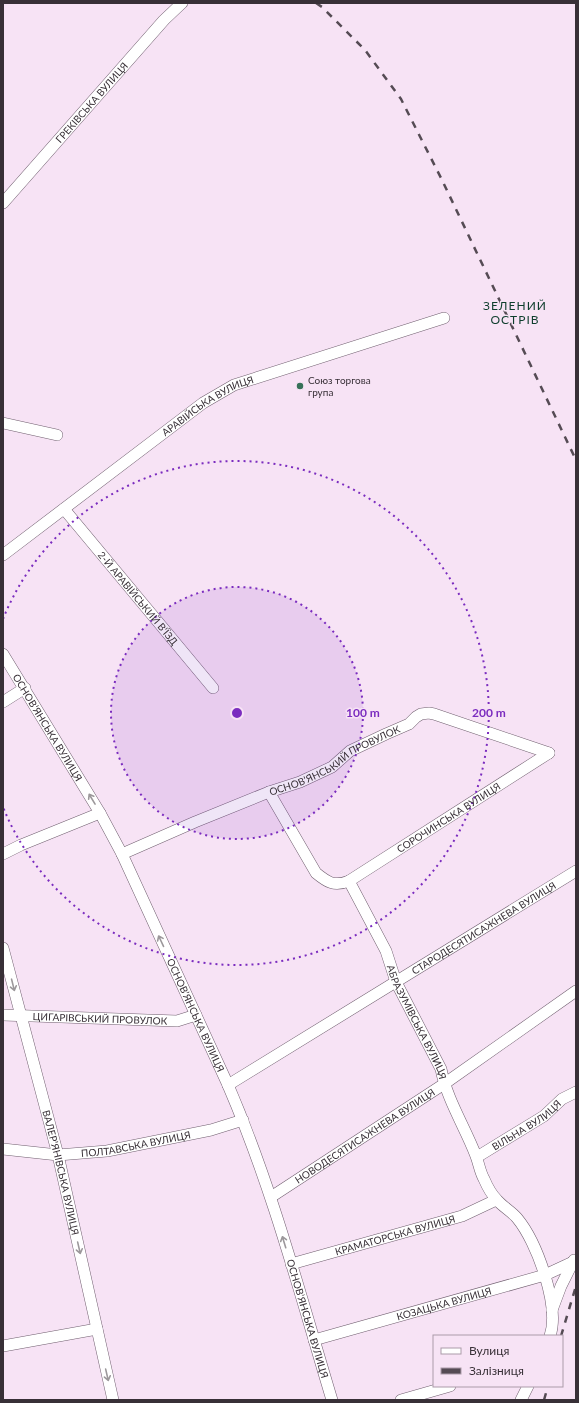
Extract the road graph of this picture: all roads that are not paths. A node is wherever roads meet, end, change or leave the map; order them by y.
1 (182, 3) edge
2 (3, 204) edge
3 (444, 318) dead end
4 (3, 422) edge
5 (57, 435) dead end
6 (64, 509) junction
7 (3, 555) edge
8 (3, 654) edge
9 (25, 688) junction
10 (213, 688) dead end
11 (3, 702) edge
12 (548, 753) joint
13 (269, 792) junction
14 (100, 813) junction
15 (3, 854) edge
16 (122, 854) junction
17 (576, 871) edge
18 (348, 882) junction
19 (3, 948) edge
20 (396, 982) junction
21 (576, 991) edge
22 (3, 1015) edge
23 (196, 1015) junction
24 (21, 1016) junction
25 (444, 1084) junction
26 (228, 1085) junction
27 (576, 1092) edge
28 (243, 1120) junction
29 (3, 1149) edge
30 (58, 1155) junction
31 (477, 1157) junction
32 (271, 1197) junction
33 (496, 1200) junction
34 (574, 1259) edge
35 (291, 1264) junction
36 (545, 1275) junction
37 (552, 1310) junction
38 (97, 1329) junction
39 (551, 1334) edge
40 (314, 1340) junction
41 (3, 1346) edge
42 (446, 1387) edge
43 (528, 1387) edge
44 (113, 1400) edge
45 (332, 1400) edge
46 (401, 1400) edge
47 (521, 1400) edge

1 - 2 street, ГРЕКІВСЬКА ВУЛИЦЯ
3 - 6 street, АРАВІЙСЬКА ВУЛИЦЯ
4 - 5 street
6 - 7 street, АРАВІЙСЬКА ВУЛИЦЯ
6 - 10 street, 2-Й АРАВІЙСЬКИЙ В’ЇЗД
8 - 9 street, ОСНОВ’ЯНСЬКА ВУЛИЦЯ
9 - 11 street
14 -> 9 street, ОСНОВ’ЯНСЬКА ВУЛИЦЯ
12 - 13 street, ОСНОВ’ЯНСЬКИЙ ПРОВУЛОК
12 - 18 street, СОРОЧИНСЬКА ВУЛИЦЯ
13 - 16 street, ОСНОВ’ЯНСЬКИЙ ПРОВУЛОК
13 - 18 street
14 - 15 street
14 - 16 street, ОСНОВ’ЯНСЬКА ВУЛИЦЯ
23 -> 16 street, ОСНОВ’ЯНСЬКА ВУЛИЦЯ
17 - 20 street, СТАРОДЕСЯТИСАЖНЕВА ВУЛИЦЯ
18 - 20 street, АБРАЗУМІВСЬКА ВУЛИЦЯ
19 -> 24 street, ВАЛЕР’ЯНІВСЬКА ВУЛИЦЯ
20 - 25 street, АБРАЗУМІВСЬКА ВУЛИЦЯ
20 - 26 street, СТАРОДЕСЯТИСАЖНЕВА ВУЛИЦЯ
21 - 25 street, НОВОДЕСЯТИСАЖНЕВА ВУЛИЦЯ
22 - 24 street, ЦИГАРІВСЬКИЙ ПРОВУЛОК
23 - 24 street, ЦИГАРІВСЬКИЙ ПРОВУЛОК
23 - 26 street, ОСНОВ’ЯНСЬКА ВУЛИЦЯ
24 - 30 street, ВАЛЕР’ЯНІВСЬКА ВУЛИЦЯ
25 - 31 street, АБРАЗУМІВСЬКА ВУЛИЦЯ
25 - 32 street, НОВОДЕСЯТИСАЖНЕВА ВУЛИЦЯ
26 - 28 street, ОСНОВ’ЯНСЬКА ВУЛИЦЯ
27 - 31 street, ВІЛЬНА ВУЛИЦЯ
28 - 30 street, ПОЛТАВСЬКА ВУЛИЦЯ
28 - 32 street, ОСНОВ’ЯНСЬКА ВУЛИЦЯ
29 - 30 street, ПОЛТАВСЬКА ВУЛИЦЯ
30 -> 38 street, ВАЛЕР’ЯНІВСЬКА ВУЛИЦЯ
31 - 33 street, АБРАЗУМІВСЬКА ВУЛИЦЯ
35 -> 32 street, ОСНОВ’ЯНСЬКА ВУЛИЦЯ
33 - 35 street, КРАМАТОРСЬКА ВУЛИЦЯ
33 - 36 street, АБРАЗУМІВСЬКА ВУЛИЦЯ
34 - 36 street, КОЗАЦЬКА ВУЛИЦЯ
34 - 37 street
35 - 40 street, ОСНОВ’ЯНСЬКА ВУЛИЦЯ
36 - 37 street, АБРАЗУМІВСЬКА ВУЛИЦЯ
36 - 40 street, КОЗАЦЬКА ВУЛИЦЯ
37 - 39 street
38 - 41 street
38 -> 44 street, ВАЛЕР’ЯНІВСЬКА ВУЛИЦЯ
40 - 45 street, ОСНОВ’ЯНСЬКА ВУЛИЦЯ
42 - 46 street
43 - 47 street

